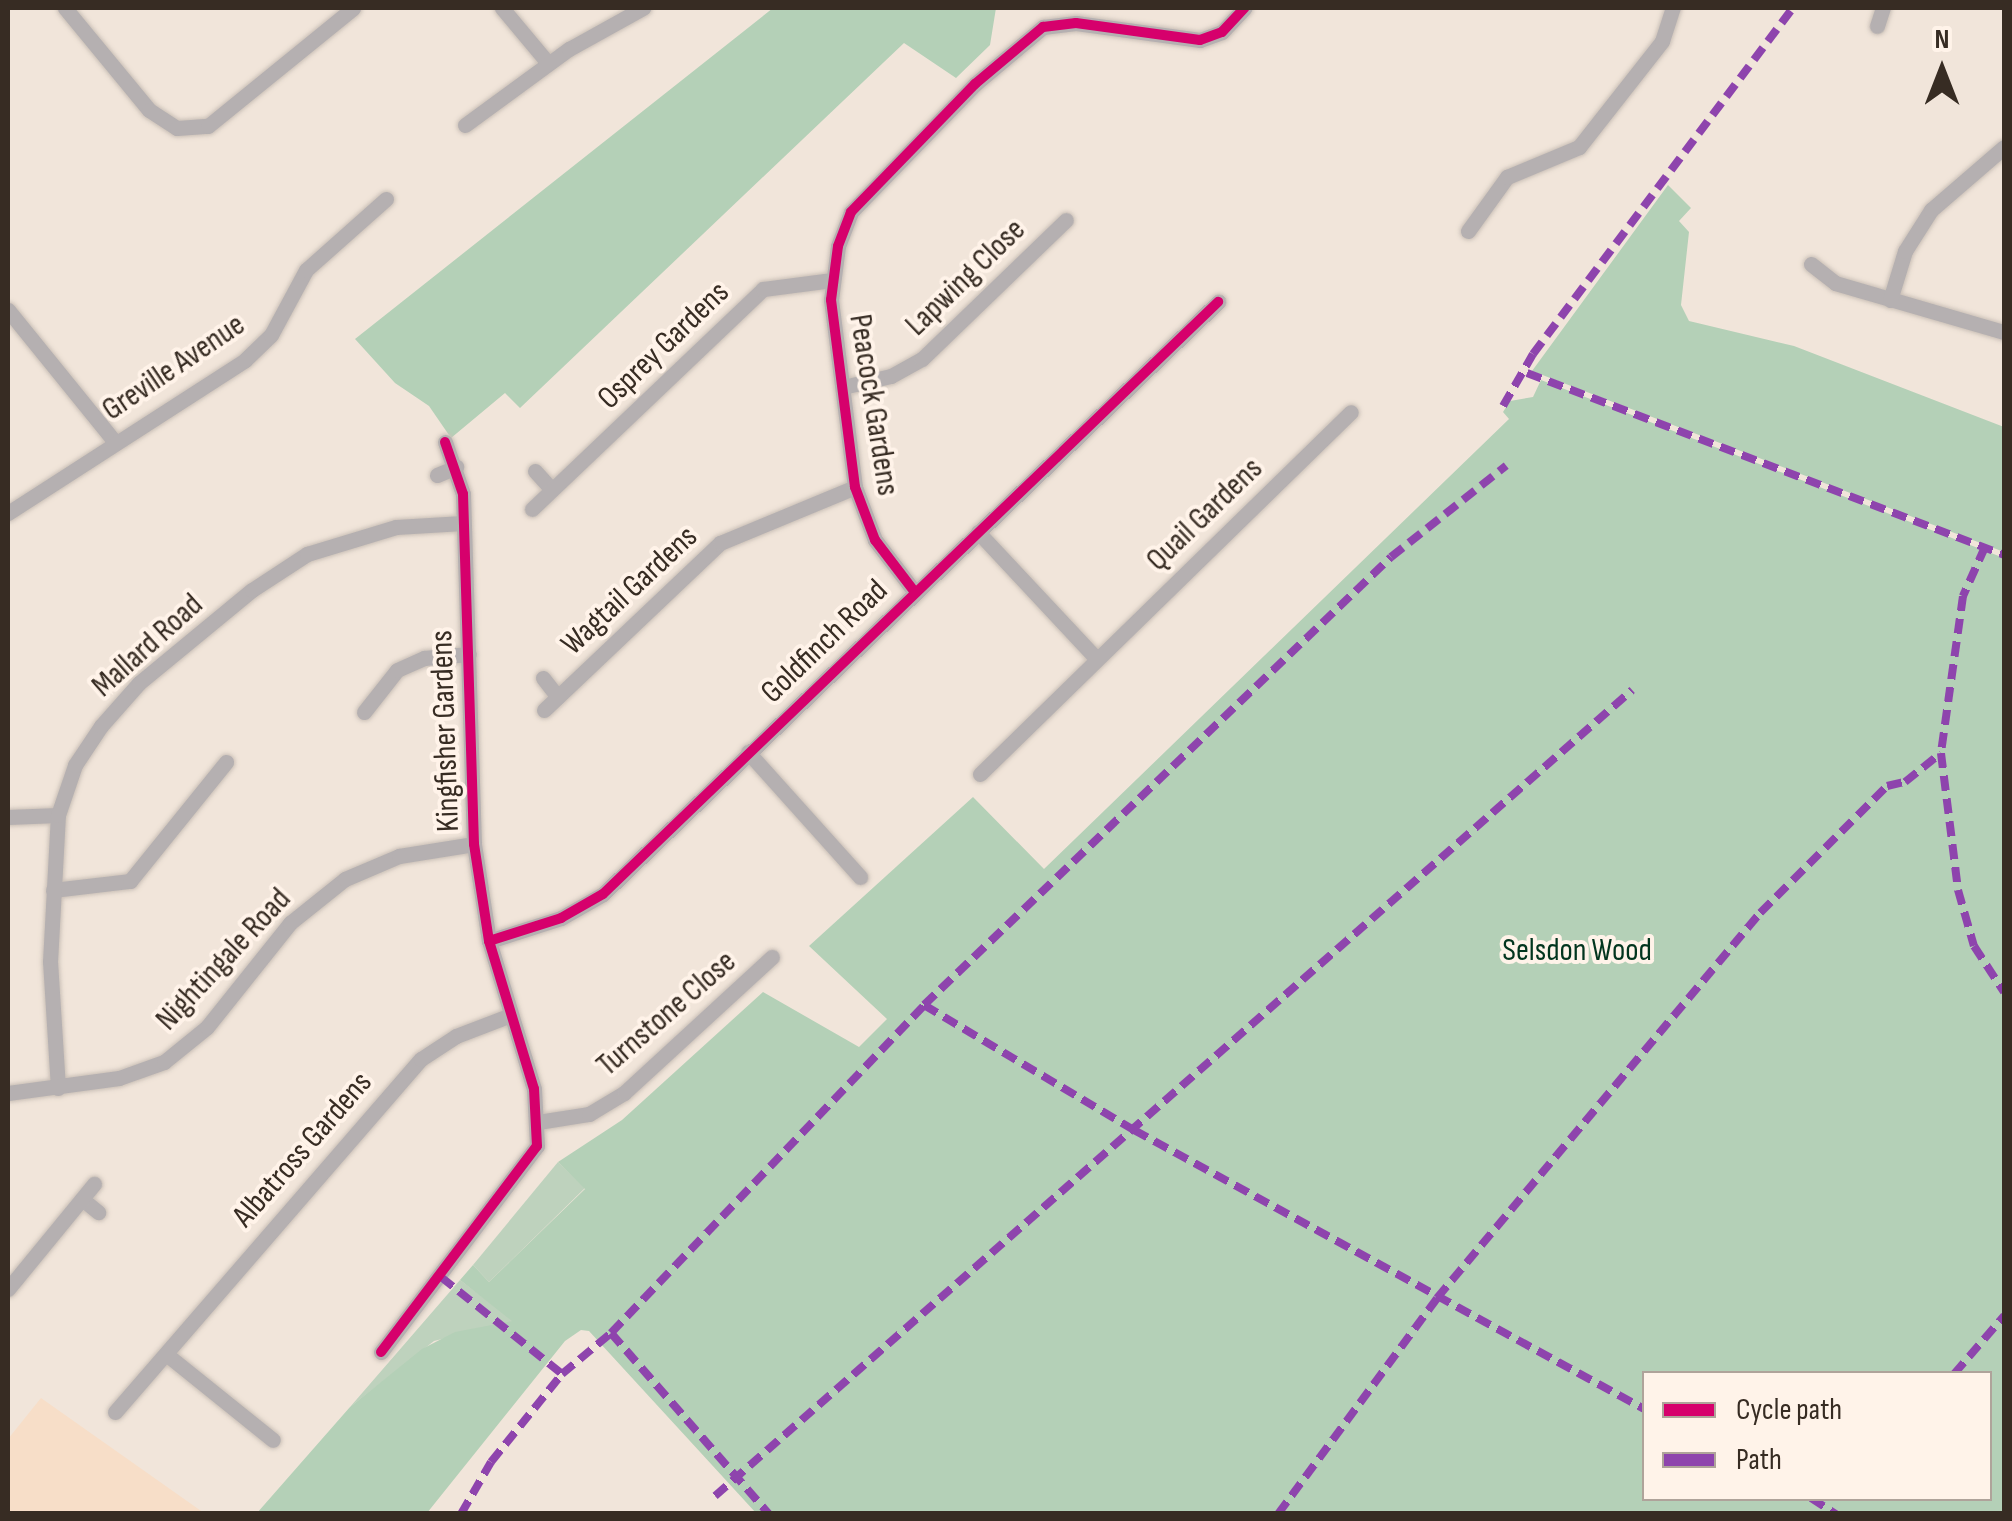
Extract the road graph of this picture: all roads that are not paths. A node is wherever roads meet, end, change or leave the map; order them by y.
1 (65, 8) edge
2 (354, 8) edge
3 (502, 8) edge
4 (643, 8) edge
5 (1244, 8) edge
6 (1673, 8) edge
7 (1883, 8) edge
8 (1877, 26) dead end
9 (548, 63) junction
10 (465, 126) dead end
11 (2004, 147) edge
12 (386, 199) dead end
13 (1066, 220) dead end
14 (1468, 230) dead end
15 (1811, 264) dead end
16 (832, 280) junction
17 (1890, 300) junction
18 (1218, 302) dead end
19 (8, 310) edge
20 (2004, 332) edge
21 (844, 386) junction
22 (1351, 412) dead end
23 (114, 441) junction
24 (445, 442) dead end
25 (456, 468) junction
26 (534, 471) dead end
27 (437, 474) dead end
28 (855, 487) junction
29 (552, 490) junction
30 (532, 510) dead end
31 (8, 512) edge
32 (464, 524) junction
33 (978, 532) junction
34 (914, 591) junction
35 (468, 654) junction
36 (1096, 658) junction
37 (543, 678) dead end
38 (558, 697) junction
39 (544, 710) dead end
40 (364, 712) dead end
41 (748, 752) junction
42 (226, 762) dead end
43 (980, 774) dead end
44 (58, 816) junction
45 (8, 818) edge
46 (474, 844) junction
47 (860, 877) dead end
48 (53, 890) junction
49 (489, 941) junction
50 (772, 957) dead end
51 (508, 1016) junction
52 (58, 1088) junction
53 (8, 1093) edge
54 (538, 1122) junction
55 (94, 1184) dead end
56 (82, 1199) junction
57 (98, 1212) dead end
58 (8, 1289) edge
59 (381, 1352) dead end
60 (166, 1354) junction
61 (115, 1412) dead end
62 (273, 1440) dead end

1 - 2 street
3 - 9 street
4 - 9 street
5 - 16 street, Peacock Gardens
6 - 14 street
7 - 8 street
9 - 10 street
11 - 17 street
12 - 23 street, Greville Avenue
13 - 21 street, Lapwing Close
15 - 17 street
16 - 21 street, Peacock Gardens
16 - 29 street, Osprey Gardens
17 - 20 street
18 - 33 street, Goldfinch Road
19 - 23 street
21 - 28 street, Peacock Gardens
22 - 36 street, Quail Gardens
23 - 31 street, Greville Avenue
24 - 25 street, Kingfisher Gardens
25 - 27 street
25 - 32 street, Kingfisher Gardens
26 - 29 street
28 - 34 street, Peacock Gardens
28 - 38 street, Wagtail Gardens
29 - 30 street, Osprey Gardens
32 - 35 street, Kingfisher Gardens
32 - 44 street, Mallard Road
33 - 34 street, Goldfinch Road
33 - 36 street
34 - 41 street, Goldfinch Road
35 - 40 street
35 - 46 street, Kingfisher Gardens
36 - 43 street, Quail Gardens
37 - 38 street, Wagtail Gardens
38 - 39 street, Wagtail Gardens
41 - 47 street
41 - 49 street, Goldfinch Road
42 - 48 street
44 - 45 street
44 - 48 street, Mallard Road
46 - 49 street, Kingfisher Gardens
46 - 52 street, Nightingale Road
48 - 52 street, Mallard Road
49 - 51 street, Kingfisher Gardens
50 - 54 street, Turnstone Close
51 - 54 street, Kingfisher Gardens
51 - 60 street, Albatross Gardens
52 - 53 street, Nightingale Road
54 - 59 street
55 - 56 street
56 - 57 street
56 - 58 street
60 - 61 street, Albatross Gardens
60 - 62 street

